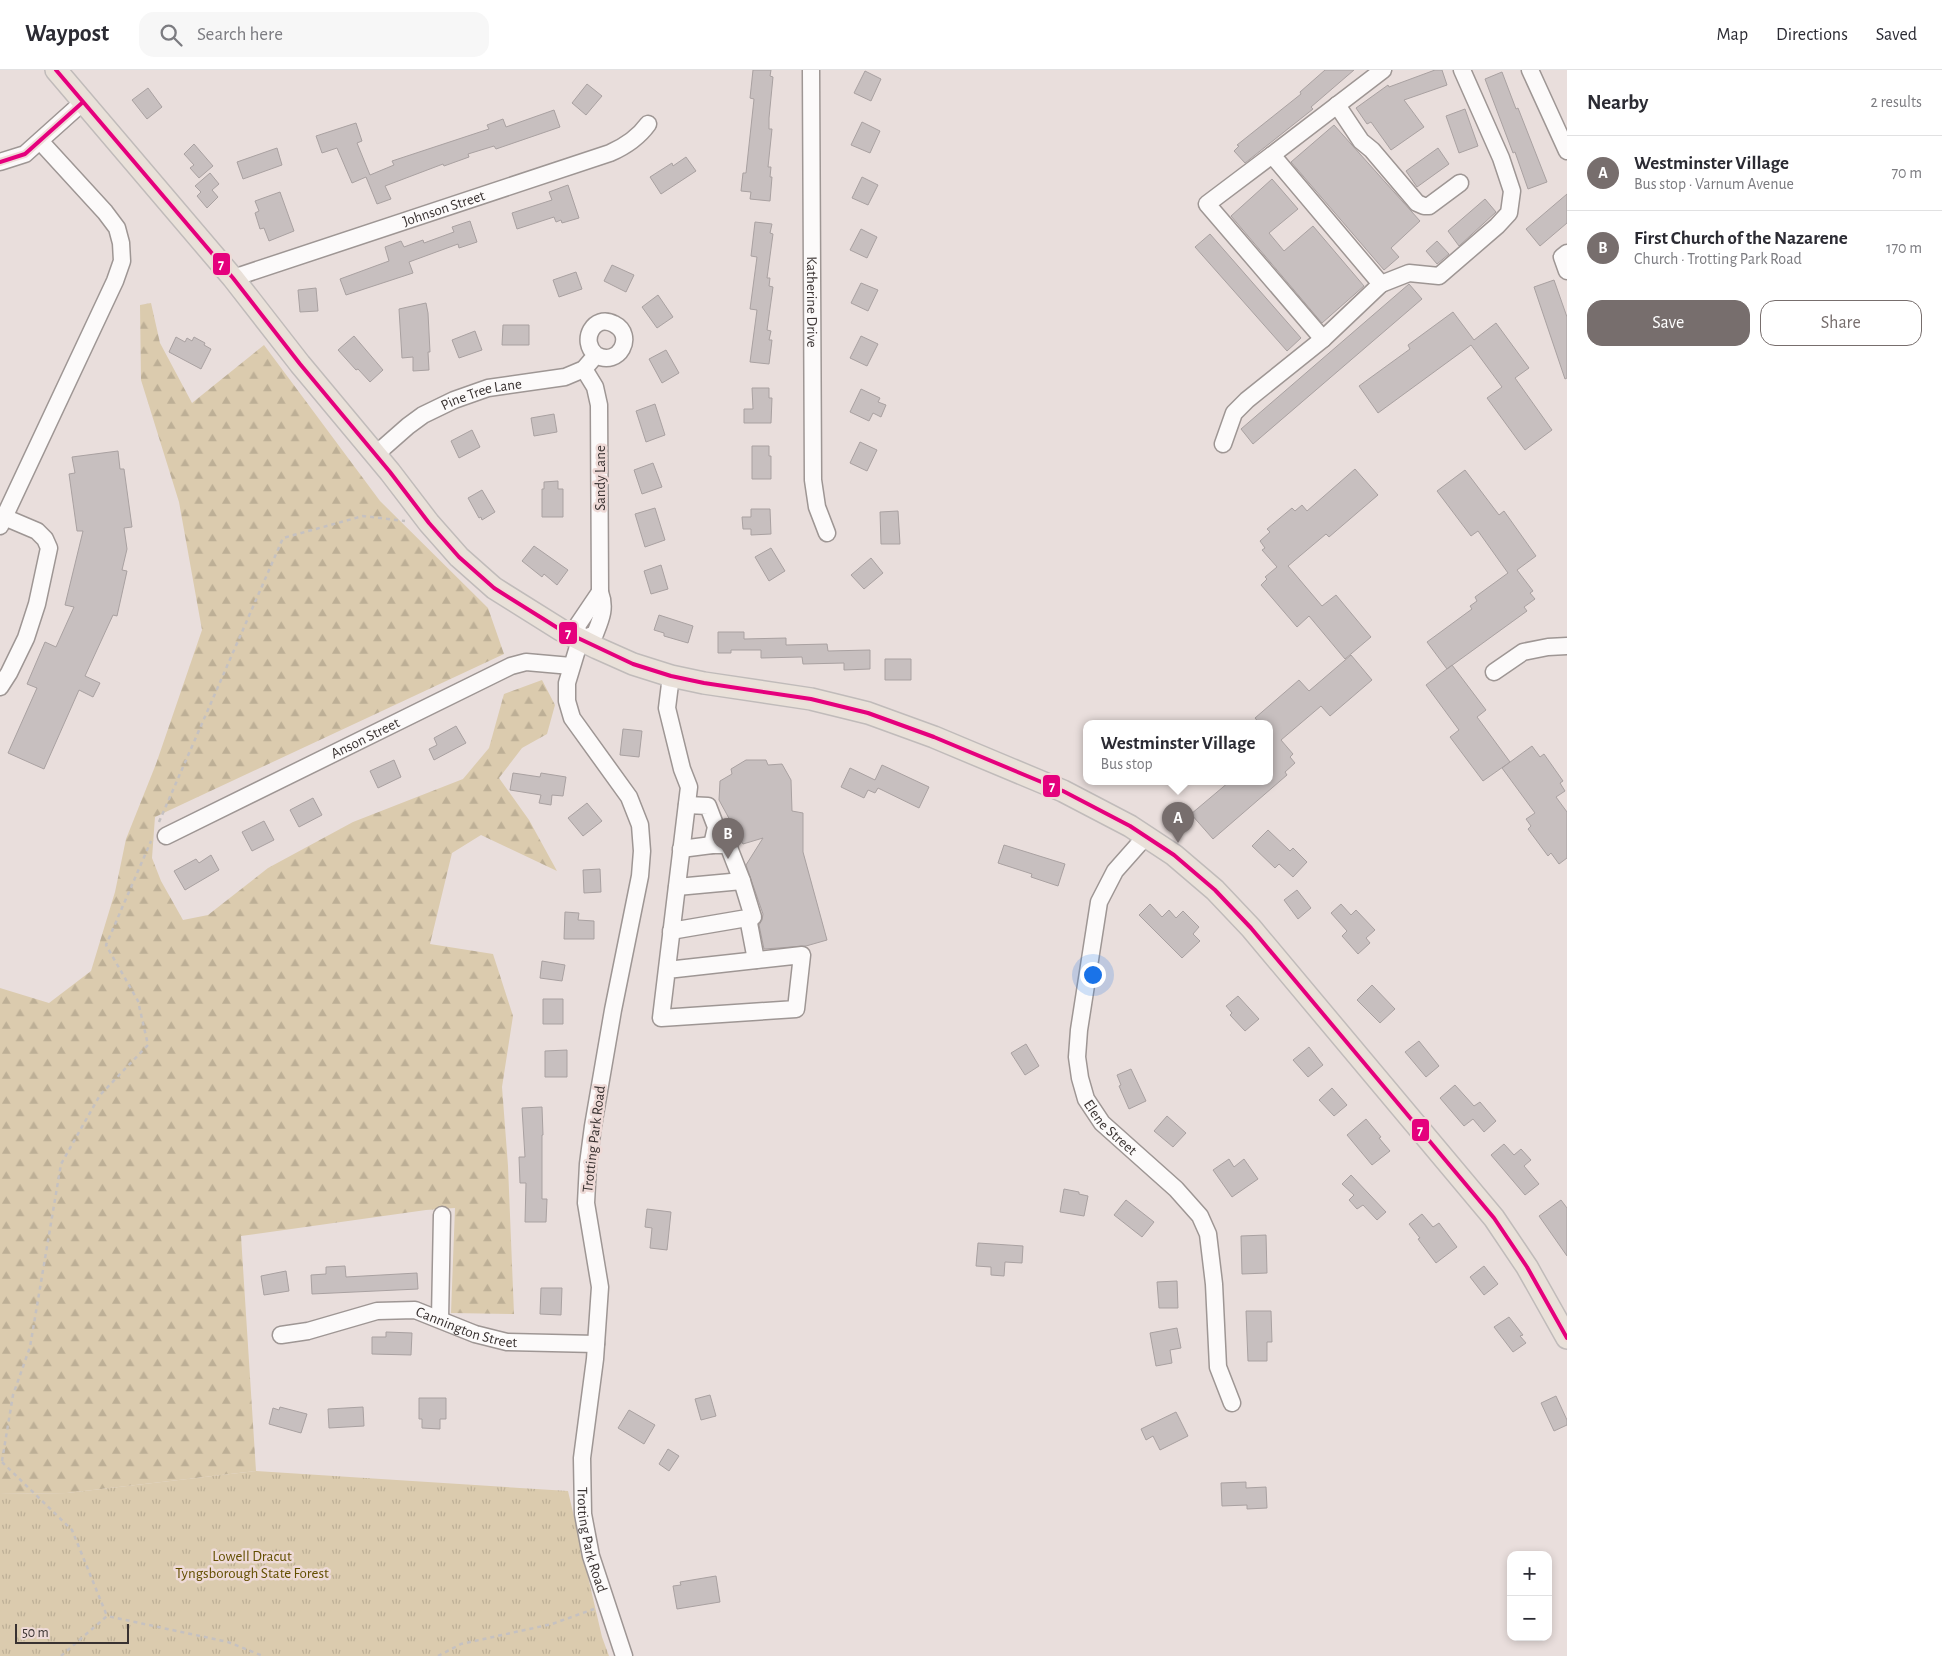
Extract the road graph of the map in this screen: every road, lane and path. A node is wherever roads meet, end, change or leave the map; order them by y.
1 (56, 70) edge
2 (811, 70) edge
3 (1383, 70) edge
4 (1462, 70) edge
5 (1530, 70) edge
6 (83, 102) junction
7 (1337, 105) junction
8 (648, 124) dead end
9 (40, 141) junction
10 (1567, 151) edge
11 (1272, 155) junction
12 (0, 162) edge
13 (1460, 183) dead end
14 (1567, 253) edge
15 (1567, 271) edge
16 (233, 278) junction
17 (1381, 284) junction
18 (1323, 340) junction
19 (596, 355) dead end
20 (584, 369) junction
21 (1223, 444) dead end
22 (375, 455) junction
23 (2, 521) edge
24 (428, 523) junction
25 (827, 533) dead end
26 (580, 640) junction
27 (1567, 646) edge
28 (571, 666) junction
29 (1494, 672) dead end
30 (671, 676) junction
31 (0, 687) edge
32 (687, 805) junction
33 (158, 833) junction
34 (1146, 836) junction
35 (712, 845) junction
36 (681, 849) junction
37 (742, 881) junction
38 (676, 887) junction
39 (748, 918) junction
40 (671, 931) junction
41 (756, 960) junction
42 (666, 970) junction
43 (442, 1215) dead end
44 (440, 1318) junction
45 (281, 1335) dead end
46 (1567, 1338) edge
47 (596, 1344) junction
48 (1232, 1403) dead end
49 (1, 1462) edge
50 (608, 1604) junction
51 (107, 1616) junction
52 (61, 1656) edge
53 (263, 1656) edge
54 (438, 1656) edge
55 (624, 1656) edge

1 - 6 main road
2 - 25 street, Katherine Drive
3 - 7 street
4 - 17 street
5 - 10 street
6 - 9 street
6 - 16 main road
7 - 11 street
7 - 13 street
8 - 16 street, Johnson Street
9 - 12 street
9 - 23 street
11 - 17 street
11 - 18 street
14 - 15 street
16 - 22 main road
17 - 18 street
18 - 21 street
19 - 20 street, Pine Tree Lane
20 - 22 street, Pine Tree Lane
20 - 26 street, Sandy Lane
22 - 24 main road
23 - 31 street
24 - 26 main road
24 - 33 path
26 - 28 street, Trotting Park Road
26 - 30 main road
27 - 29 street
28 - 33 street, Anson Street
28 - 47 street, Trotting Park Road
30 - 32 street
30 - 34 main road
32 - 35 street
32 - 36 street
33 - 49 path
34 - 46 main road
34 - 48 street, Elene Street
35 - 36 street
35 - 37 street
36 - 38 street
37 - 38 street
37 - 39 street
38 - 40 street
39 - 40 street
39 - 41 street
40 - 42 street
41 - 42 street
41 - 42 street
43 - 44 street
44 - 45 street, Cannington Street
44 - 47 street, Cannington Street
47 - 50 street, Trotting Park Road
49 - 51 path
50 - 54 path
50 - 55 street, Trotting Park Road
51 - 52 path
51 - 53 path

